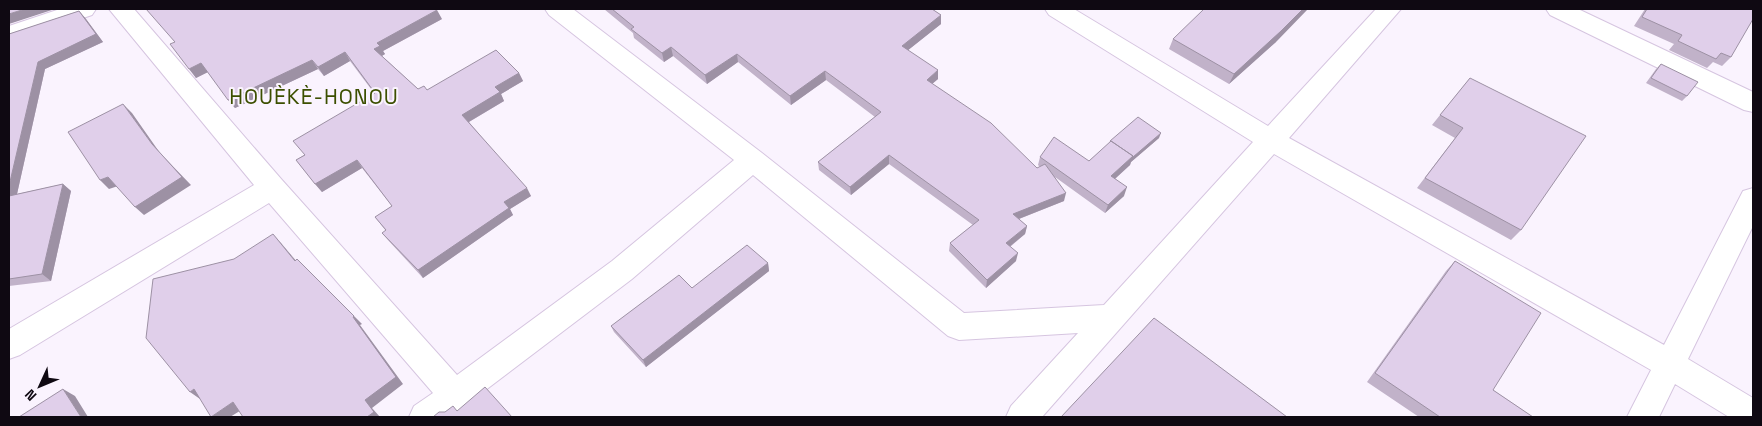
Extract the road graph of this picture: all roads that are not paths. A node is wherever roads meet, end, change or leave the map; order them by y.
1 (84, 9) edge
2 (121, 9) edge
3 (557, 9) edge
4 (1057, 9) edge
5 (1388, 9) edge
6 (1558, 9) edge
7 (9, 35) edge
8 (1753, 103) edge
9 (1271, 140) junction
10 (753, 160) junction
11 (272, 188) junction
12 (1753, 199) edge
13 (1110, 318) junction
14 (9, 345) edge
15 (1669, 364) junction
16 (454, 394) junction
17 (1753, 415) edge
18 (425, 417) edge
19 (1022, 417) edge
20 (1643, 417) edge

1 - 7 street
2 - 11 street
3 - 10 street
4 - 9 street
5 - 9 street
6 - 8 street
9 - 13 street
9 - 15 street
10 - 13 street
10 - 16 street
11 - 14 street
11 - 16 street
12 - 15 street
13 - 19 street
15 - 17 street
15 - 20 street
16 - 18 street

